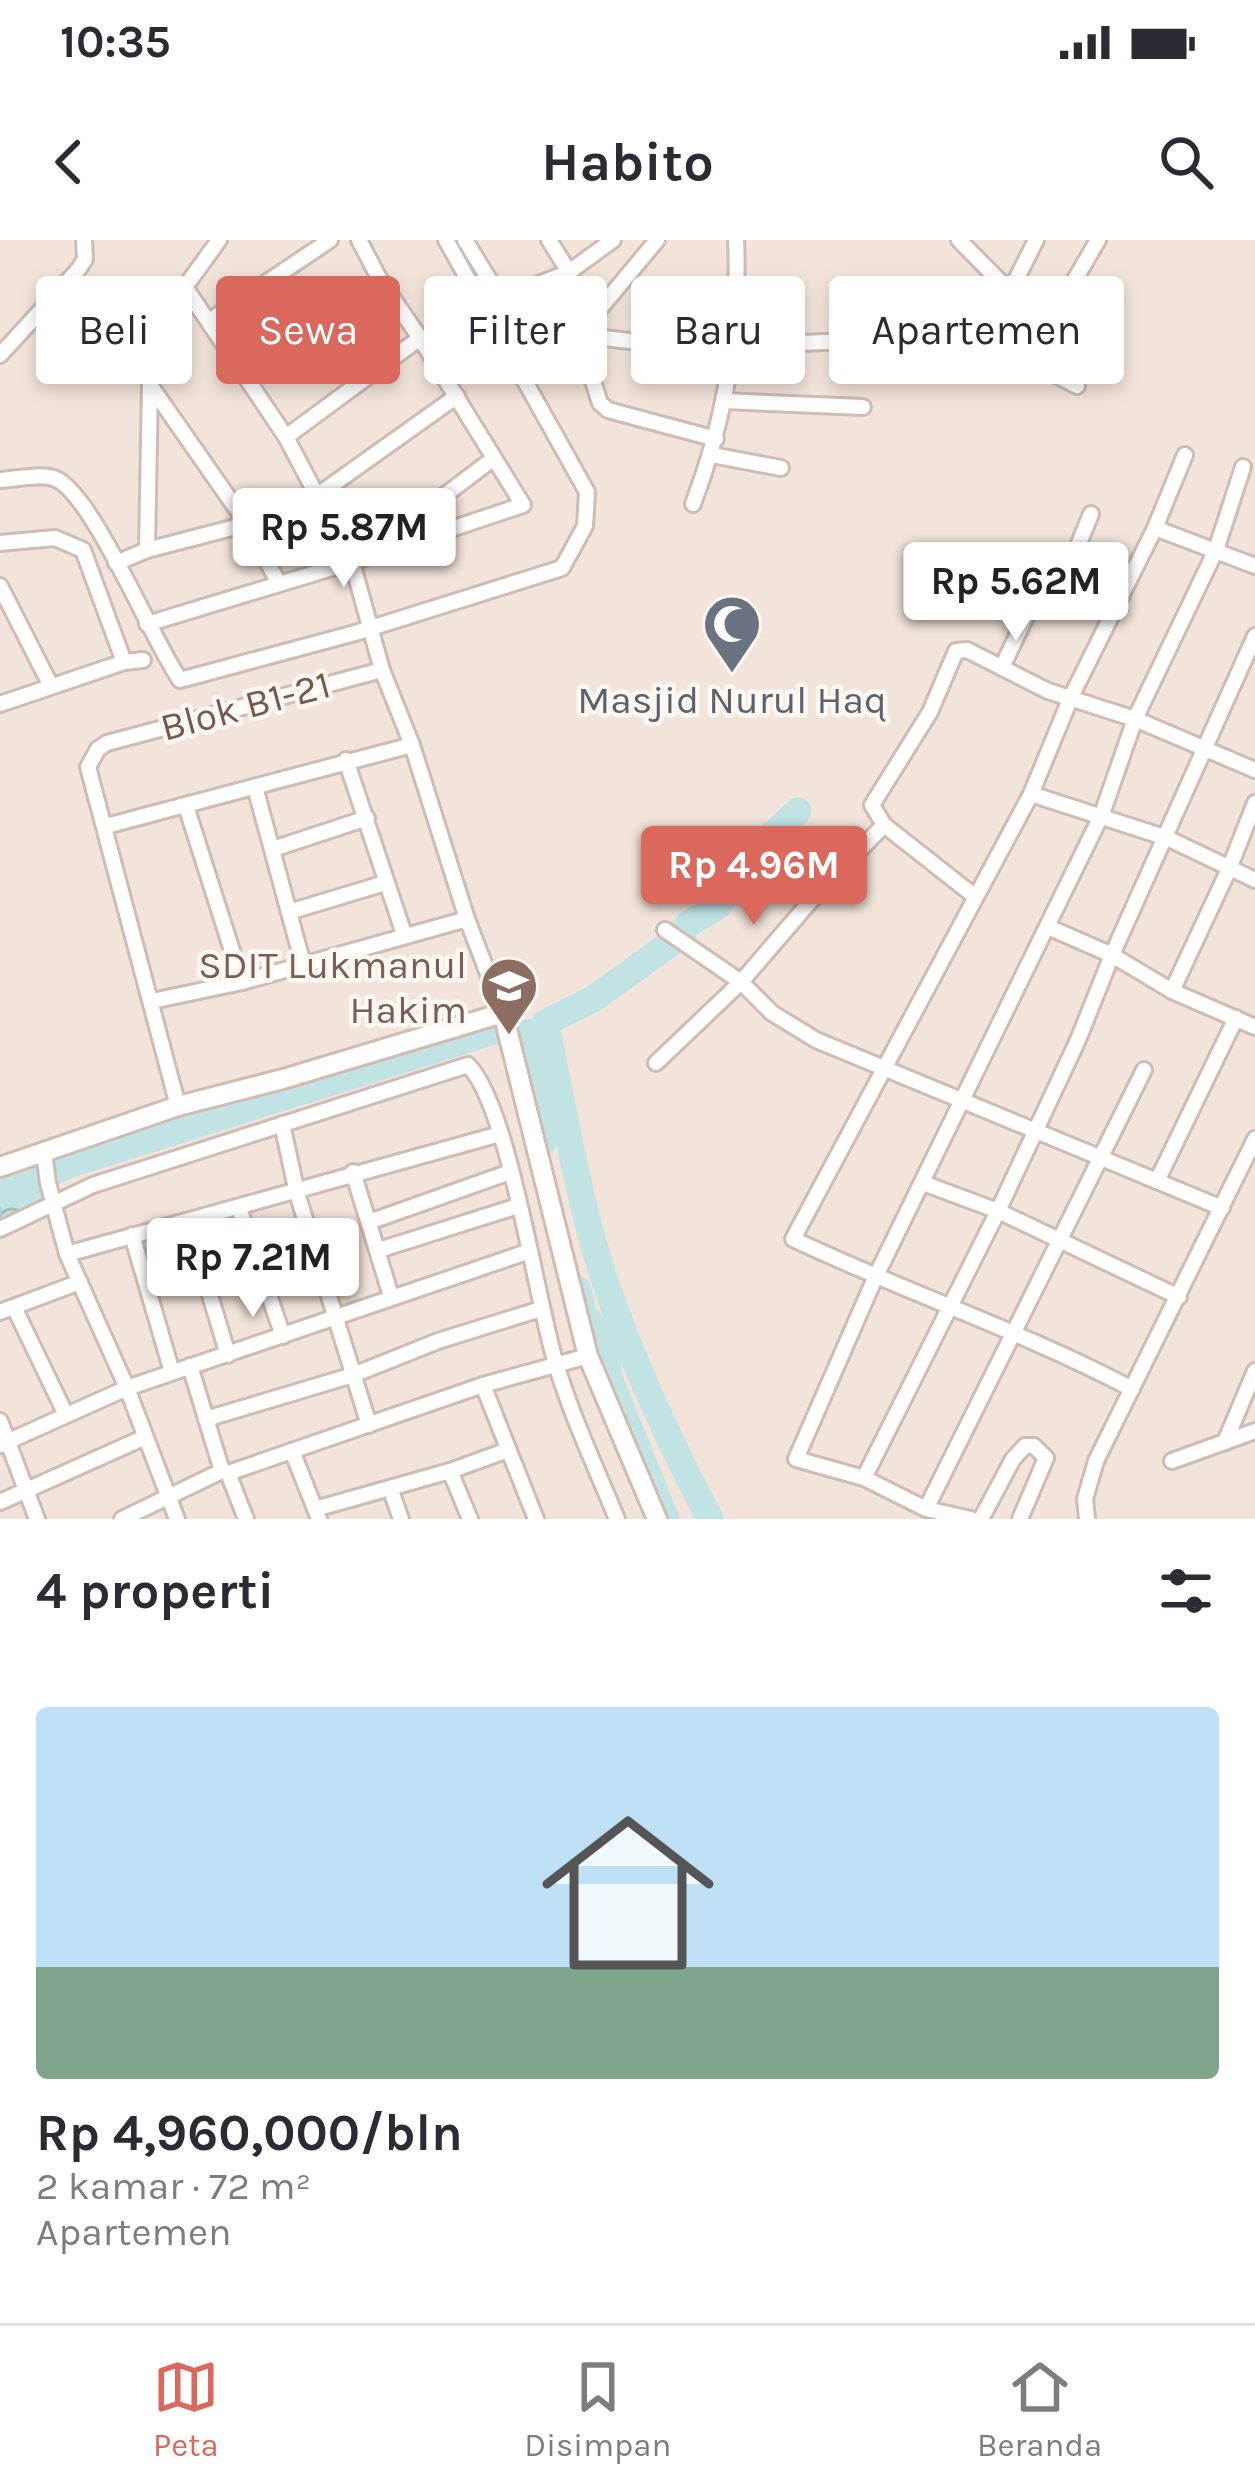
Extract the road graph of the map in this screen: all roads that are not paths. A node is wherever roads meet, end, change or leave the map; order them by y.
1 (85, 240) edge
2 (219, 240) edge
3 (330, 240) edge
4 (359, 240) edge
5 (446, 240) edge
6 (465, 240) edge
7 (549, 240) edge
8 (613, 240) edge
9 (657, 240) edge
10 (736, 240) edge
11 (959, 240) edge
12 (1036, 240) edge
13 (1098, 240) edge
14 (568, 272) junction
15 (378, 276) edge
16 (467, 276) edge
17 (487, 276) edge
18 (560, 276) edge
19 (735, 276) edge
20 (992, 276) edge
21 (1018, 276) edge
22 (1077, 276) edge
23 (192, 277) edge
24 (192, 297) edge
25 (607, 300) edge
26 (400, 309) edge
27 (209, 321) junction
28 (216, 332) edge
29 (420, 338) junction
30 (0, 356) edge
31 (251, 384) edge
32 (528, 384) edge
33 (594, 384) edge
34 (727, 384) edge
35 (1073, 384) edge
36 (150, 385) joint
37 (1077, 386) dead end
38 (457, 396) junction
39 (724, 401) junction
40 (863, 407) dead end
41 (286, 437) junction
42 (714, 447) junction
43 (1185, 455) dead end
44 (494, 458) junction
45 (1243, 467) dead end
46 (781, 468) dead end
47 (0, 480) edge
48 (318, 495) junction
49 (693, 504) dead end
50 (1091, 514) dead end
51 (247, 524) junction
52 (1155, 528) junction
53 (0, 543) edge
54 (147, 550) junction
55 (1216, 550) junction
56 (357, 561) junction
57 (116, 563) junction
58 (1255, 566) edge
59 (278, 582) junction
60 (0, 586) edge
61 (16, 621) junction
62 (147, 624) junction
63 (0, 626) edge
64 (370, 628) junction
65 (1255, 636) edge
66 (143, 660) dead end
67 (124, 662) junction
68 (1003, 665) junction
69 (382, 670) junction
70 (51, 686) junction
71 (1071, 697) junction
72 (0, 704) edge
73 (1136, 719) junction
74 (412, 745) junction
75 (1208, 748) junction
76 (346, 760) junction
77 (1255, 770) edge
78 (255, 787) junction
79 (1031, 794) junction
80 (1255, 803) edge
81 (186, 806) junction
82 (1102, 814) junction
83 (367, 818) junction
84 (884, 825) junction
85 (106, 826) junction
86 (1167, 838) junction
87 (272, 849) junction
88 (1229, 869) junction
89 (1255, 880) edge
90 (385, 883) junction
91 (974, 896) junction
92 (289, 912) junction
93 (467, 920) junction
94 (1048, 927) junction
95 (404, 934) junction
96 (674, 938) dead end
97 (1112, 955) junction
98 (303, 964) junction
99 (242, 982) junction
100 (741, 982) junction
101 (1172, 991) junction
102 (152, 1001) junction
103 (503, 1013) junction
104 (1236, 1018) junction
105 (1255, 1027) edge
106 (656, 1064) dead end
107 (882, 1069) junction
108 (1144, 1070) dead end
109 (961, 1098) junction
110 (178, 1106) junction
111 (282, 1124) junction
112 (1036, 1129) junction
113 (500, 1134) junction
114 (1255, 1139) edge
115 (45, 1156) junction
116 (1100, 1158) junction
117 (0, 1168) edge
118 (353, 1172) junction
119 (510, 1172) junction
120 (1157, 1181) junction
121 (923, 1184) junction
122 (297, 1193) junction
123 (518, 1206) junction
124 (54, 1207) junction
125 (239, 1208) junction
126 (1222, 1208) junction
127 (998, 1211) junction
128 (188, 1222) junction
129 (369, 1222) junction
130 (0, 1229) edge
131 (132, 1235) junction
132 (1060, 1242) junction
133 (379, 1250) junction
134 (527, 1252) junction
135 (68, 1254) junction
136 (875, 1278) junction
137 (80, 1282) junction
138 (391, 1296) junction
139 (1179, 1297) junction
140 (951, 1306) junction
141 (542, 1309) junction
142 (7, 1310) edge
143 (335, 1317) junction
144 (1014, 1330) junction
145 (283, 1336) junction
146 (228, 1354) junction
147 (582, 1358) junction
148 (190, 1366) junction
149 (559, 1367) junction
150 (1255, 1371) edge
151 (172, 1372) junction
152 (353, 1375) junction
153 (483, 1385) junction
154 (127, 1388) junction
155 (1132, 1389) junction
156 (66, 1415) junction
157 (206, 1419) junction
158 (0, 1421) edge
159 (369, 1424) junction
160 (1255, 1431) edge
161 (143, 1438) junction
162 (1225, 1442) junction
163 (3, 1444) edge
164 (508, 1450) junction
165 (292, 1451) junction
166 (1172, 1462) dead end
167 (450, 1471) junction
168 (225, 1472) junction
169 (865, 1478) junction
170 (390, 1488) junction
171 (25, 1490) junction
172 (168, 1494) junction
173 (0, 1502) edge
174 (926, 1509) junction
175 (317, 1514) edge
176 (37, 1519) edge
177 (122, 1519) edge
178 (178, 1519) edge
179 (246, 1519) edge
180 (401, 1519) edge
181 (470, 1519) edge
182 (536, 1519) edge
183 (617, 1519) edge
184 (657, 1519) edge
185 (971, 1519) edge
186 (981, 1519) edge
187 (1020, 1519) edge
188 (1088, 1519) edge

1 - 30 street
2 - 23 street
3 - 27 street
4 - 15 street
5 - 16 street
6 - 17 street
7 - 14 street
8 - 14 street
9 - 25 street
10 - 19 street
11 - 20 street
12 - 21 street
13 - 22 street
14 - 18 street
24 - 27 street
26 - 29 street
27 - 28 street
29 - 38 street
29 - 41 street
31 - 41 street
32 - 64 street
33 - 42 street
34 - 39 street
35 - 37 street
36 - 51 street
36 - 54 street
38 - 44 street
38 - 48 street
39 - 40 street
39 - 42 street
41 - 48 street
42 - 46 street
42 - 49 street
43 - 52 street
44 - 56 street
44 - 56 street
45 - 55 street
47 - 57 street
48 - 56 street
50 - 68 street
51 - 54 street
51 - 59 street
52 - 55 street
52 - 71 street
53 - 67 street
54 - 57 street
55 - 58 street
55 - 73 street
56 - 59 street
56 - 64 street
57 - 62 street
59 - 62 street
60 - 61 street
61 - 63 street
61 - 70 street
62 - 64 street
64 - 69 street
65 - 75 street
66 - 67 street
67 - 70 street
68 - 71 street
68 - 84 street
69 - 74 street
69 - 85 street, Blok B1-21
70 - 72 street
71 - 73 street
71 - 79 street
73 - 75 street
73 - 82 street
74 - 76 street
74 - 93 street
75 - 77 street
75 - 86 street
76 - 78 street
76 - 83 street
78 - 81 street
78 - 87 street
79 - 82 street
79 - 91 street
80 - 88 street
81 - 85 street
81 - 99 street
82 - 86 street
82 - 94 street
83 - 87 street
83 - 90 street
84 - 91 street
84 - 100 street
85 - 102 street
86 - 88 street
86 - 97 street
87 - 92 street
88 - 89 street
88 - 101 street
90 - 92 street
90 - 95 street
91 - 107 street
92 - 98 street
93 - 95 street
93 - 103 street
94 - 97 street
94 - 109 street
95 - 98 street
96 - 100 street
97 - 101 street
97 - 112 street
98 - 99 street
99 - 102 street
100 - 106 street
100 - 107 street
101 - 104 street
102 - 110 street
103 - 110 street
103 - 147 street
104 - 105 street
104 - 120 street
107 - 109 street
107 - 136 street
108 - 116 street
109 - 112 street
109 - 121 street
110 - 115 street
111 - 113 street
111 - 122 street
111 - 124 street
112 - 116 street
112 - 127 street
113 - 118 street
113 - 119 street
114 - 126 street
115 - 117 street
115 - 124 street
116 - 120 street
116 - 132 street
118 - 122 street
118 - 129 street
119 - 123 street
119 - 129 street
120 - 126 street
121 - 127 street
121 - 136 street
122 - 125 street
122 - 143 street
123 - 133 street
123 - 134 street
124 - 130 street
124 - 135 street
125 - 128 street
125 - 145 street
126 - 139 street
127 - 132 street
127 - 140 street
128 - 131 street
128 - 146 street
129 - 133 street
131 - 135 street
131 - 151 street
132 - 139 street
132 - 144 street
133 - 138 street
134 - 138 street
134 - 141 street
135 - 137 street
136 - 140 street
136 - 169 street
137 - 142 street
137 - 154 street
138 - 143 street
139 - 155 street
140 - 144 street
140 - 169 street
141 - 149 street
141 - 152 street
142 - 156 street
143 - 145 street
143 - 152 street
144 - 155 street
144 - 174 street
145 - 146 street
146 - 148 street
147 - 149 street
147 - 184 street
148 - 151 street
148 - 157 street
149 - 153 street
149 - 183 street
150 - 162 street
151 - 154 street
152 - 157 street
152 - 159 street
153 - 159 street
153 - 164 street
154 - 156 street
154 - 161 street
155 - 188 street
156 - 163 street
157 - 168 street
158 - 163 street
159 - 165 street
160 - 162 street
161 - 171 street
161 - 172 street
162 - 166 street
163 - 171 street
164 - 167 street
164 - 182 street
165 - 168 street
165 - 175 street
167 - 170 street
167 - 181 street
168 - 172 street
168 - 179 street
169 - 174 street
170 - 175 street
170 - 180 street
171 - 173 street
171 - 176 street
172 - 177 street
172 - 178 street
174 - 185 street
186 - 187 street

